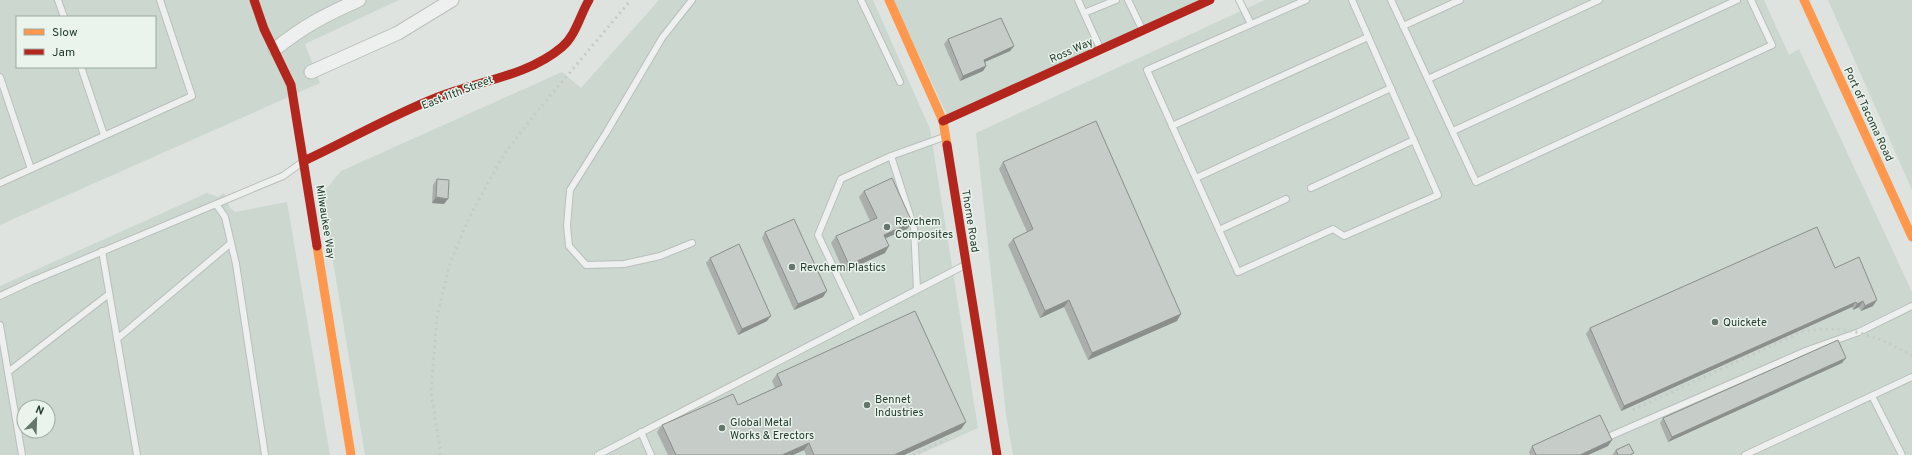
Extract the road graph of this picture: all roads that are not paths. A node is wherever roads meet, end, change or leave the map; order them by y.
1 (58, 0) edge
2 (160, 0) edge
3 (254, 0) edge
4 (359, 0) edge
5 (452, 0) edge
6 (589, 0) edge
7 (692, 0) edge
8 (861, 0) edge
9 (889, 0) edge
10 (1078, 0) edge
11 (1116, 0) edge
12 (1128, 0) edge
13 (1210, 0) edge
14 (1238, 0) edge
15 (1306, 0) edge
16 (1352, 0) edge
17 (1391, 0) edge
18 (1460, 0) edge
19 (1598, 0) edge
20 (1737, 0) edge
21 (1751, 0) edge
22 (1808, 2) edge
23 (1189, 4) edge
24 (1084, 13) junction
25 (64, 16) edge
26 (1250, 24) junction
27 (1403, 26) junction
28 (1143, 30) junction
29 (1368, 37) junction
30 (275, 49) junction
31 (1101, 49) junction
32 (81, 68) edge
33 (311, 72) dead end
34 (0, 77) edge
35 (1428, 79) junction
36 (900, 82) dead end
37 (1391, 88) junction
38 (943, 121) junction
39 (1172, 126) junction
40 (1453, 131) junction
41 (104, 135) junction
42 (945, 137) junction
43 (1414, 140) junction
44 (891, 156) junction
45 (304, 161) junction
46 (31, 169) junction
47 (1196, 178) junction
48 (0, 183) edge
49 (1311, 188) dead end
50 (1286, 199) dead end
51 (216, 204) junction
52 (1219, 230) junction
53 (1912, 236) edge
54 (231, 243) junction
55 (692, 243) dead end
56 (102, 252) junction
57 (966, 264) junction
58 (917, 289) junction
59 (109, 294) junction
60 (0, 296) edge
61 (1912, 306) edge
62 (858, 319) junction
63 (0, 325) edge
64 (117, 339) junction
65 (8, 372) junction
66 (1912, 377) edge
67 (1872, 396) junction
68 (641, 432) junction
69 (1608, 437) edge
70 (22, 455) edge
71 (137, 455) edge
72 (265, 455) edge
73 (351, 455) edge
74 (598, 455) edge
75 (651, 455) edge
76 (997, 455) edge
77 (1745, 455) edge
78 (1902, 455) edge

1 - 25 lane
2 - 41 lane
3 - 30 street, Milwaukee Way
4 - 30 street
5 - 33 street
6 - 45 street, East 11th Street
7 - 55 lane
8 - 36 lane
9 - 38 street, Thorne Road
10 - 24 lane
11 - 24 lane
12 - 28 lane
13 - 23 street, Ross Way
14 - 26 lane
15 - 26 lane
16 - 29 lane
17 - 27 lane
18 - 27 lane
19 - 35 lane
20 - 40 lane
21 - 40 lane
22 - 53 street, Port of Tacoma Road
23 - 28 street, Ross Way
24 - 31 lane
26 - 39 lane
27 - 35 lane
28 - 31 street, Ross Way
29 - 37 lane
29 - 39 lane
30 - 45 street, Milwaukee Way
31 - 38 street, Ross Way
32 - 41 lane
34 - 46 lane
35 - 40 lane
37 - 43 lane
37 - 47 lane
38 - 42 street, Thorne Road
39 - 47 lane
41 - 46 lane
42 - 44 lane
42 - 57 street, Thorne Road
43 - 49 lane
43 - 52 lane
44 - 58 lane
44 - 62 lane
45 - 51 lane
45 - 73 street, Milwaukee Way
46 - 48 lane
47 - 52 lane
50 - 52 lane
51 - 54 lane
51 - 56 lane
54 - 64 lane
54 - 72 lane
56 - 59 lane
56 - 60 lane
57 - 58 lane
57 - 76 street, Thorne Road
58 - 62 lane
59 - 64 lane
59 - 65 lane
61 - 69 lane
62 - 68 lane
63 - 65 lane
64 - 71 lane
65 - 70 lane
66 - 67 lane
67 - 77 lane
67 - 78 lane
68 - 74 lane
68 - 75 lane

